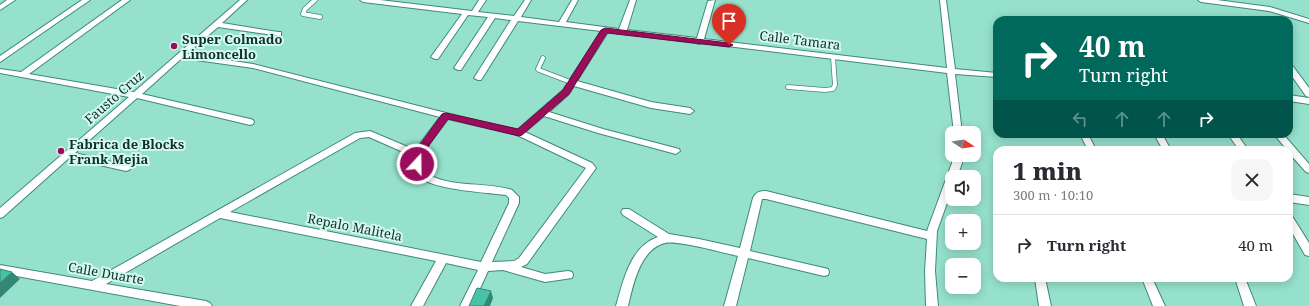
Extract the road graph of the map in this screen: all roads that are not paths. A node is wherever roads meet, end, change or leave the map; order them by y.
1 (12, 0) edge
2 (87, 0) edge
3 (127, 0) edge
4 (244, 0) edge
5 (315, 0) edge
6 (363, 0) edge
7 (483, 0) edge
8 (528, 0) edge
9 (575, 0) edge
10 (633, 0) edge
11 (943, 0) edge
12 (1201, 0) edge
13 (712, 1) dead end
14 (1252, 4) edge
15 (0, 8) edge
16 (470, 14) junction
17 (492, 16) junction
18 (320, 17) dead end
19 (516, 20) junction
20 (1309, 21) edge
21 (215, 24) junction
22 (561, 25) junction
23 (605, 30) junction
24 (622, 32) junction
25 (278, 34) dead end
26 (699, 42) junction
27 (181, 56) junction
28 (435, 57) dead end
29 (833, 57) junction
30 (543, 58) dead end
31 (0, 60) edge
32 (458, 68) dead end
33 (0, 71) edge
34 (950, 71) junction
35 (1293, 72) edge
36 (22, 75) junction
37 (993, 75) edge
38 (478, 78) dead end
39 (572, 83) junction
40 (788, 87) dead end
41 (1309, 94) edge
42 (135, 95) junction
43 (1293, 99) edge
44 (1309, 101) edge
45 (690, 111) dead end
46 (543, 113) junction
47 (446, 116) junction
48 (250, 122) dead end
49 (957, 126) edge
50 (519, 133) junction
51 (1281, 138) edge
52 (1288, 146) edge
53 (676, 150) dead end
54 (1293, 151) edge
55 (417, 154) junction
56 (68, 155) junction
57 (957, 162) edge
58 (126, 168) dead end
59 (1309, 170) edge
60 (1293, 198) edge
61 (1309, 200) edge
62 (626, 212) dead end
63 (0, 214) edge
64 (219, 214) junction
65 (1293, 226) edge
66 (931, 236) junction
67 (667, 238) junction
68 (1309, 252) edge
69 (745, 253) junction
70 (443, 259) junction
71 (501, 266) junction
72 (485, 267) junction
73 (0, 269) edge
74 (824, 272) dead end
75 (568, 275) dead end
76 (1041, 282) edge
77 (1149, 282) edge
78 (1241, 282) edge
79 (94, 285) junction
80 (206, 306) edge
81 (417, 306) edge
82 (466, 306) edge
83 (622, 306) edge
84 (730, 306) edge
85 (932, 306) edge
86 (1045, 306) edge
87 (1159, 306) edge
88 (1250, 306) edge

1 - 15 street
2 - 31 street
3 - 36 street
4 - 21 street, Fausto Cruz
5 - 18 lane
6 - 16 street, Calle Tamara
7 - 16 street
8 - 19 street
9 - 22 street
10 - 24 street
11 - 34 street
12 - 14 street
13 - 26 street
14 - 20 street
16 - 17 street, Calle Tamara
16 - 28 street
17 - 19 street, Calle Tamara
17 - 32 street
19 - 22 street, Calle Tamara
19 - 38 street
21 - 25 street
21 - 27 street, Fausto Cruz
22 - 23 street, Calle Tamara
23 - 24 street, Calle Tamara
23 - 39 street
24 - 26 street, Calle Tamara
26 - 29 street, Calle Tamara
27 - 42 street, Fausto Cruz
27 - 47 street
29 - 34 street, Calle Tamara
29 - 40 lane
30 - 39 lane
33 - 36 street
34 - 37 street, Calle Tamara
34 - 49 street
35 - 41 street
36 - 42 street
39 - 45 street
39 - 46 street
42 - 48 street
42 - 56 street, Fausto Cruz
43 - 44 street
46 - 50 street
46 - 53 street
47 - 50 street
47 - 55 street
50 - 71 street
51 - 52 street
54 - 59 street
55 - 64 street
55 - 72 street
56 - 58 street
56 - 63 street, Fausto Cruz
57 - 66 street
60 - 61 street
62 - 67 street
64 - 70 street, Repalo Malitela
64 - 79 street
65 - 68 street
66 - 69 street
66 - 85 street
67 - 69 street
67 - 83 street
69 - 74 street
69 - 84 street
70 - 72 street, Repalo Malitela
70 - 81 street
71 - 72 street, Repalo Malitela
71 - 75 street
72 - 82 street
73 - 79 street, Calle Duarte
76 - 86 street
77 - 87 street
78 - 88 street
79 - 80 street, Calle Duarte

